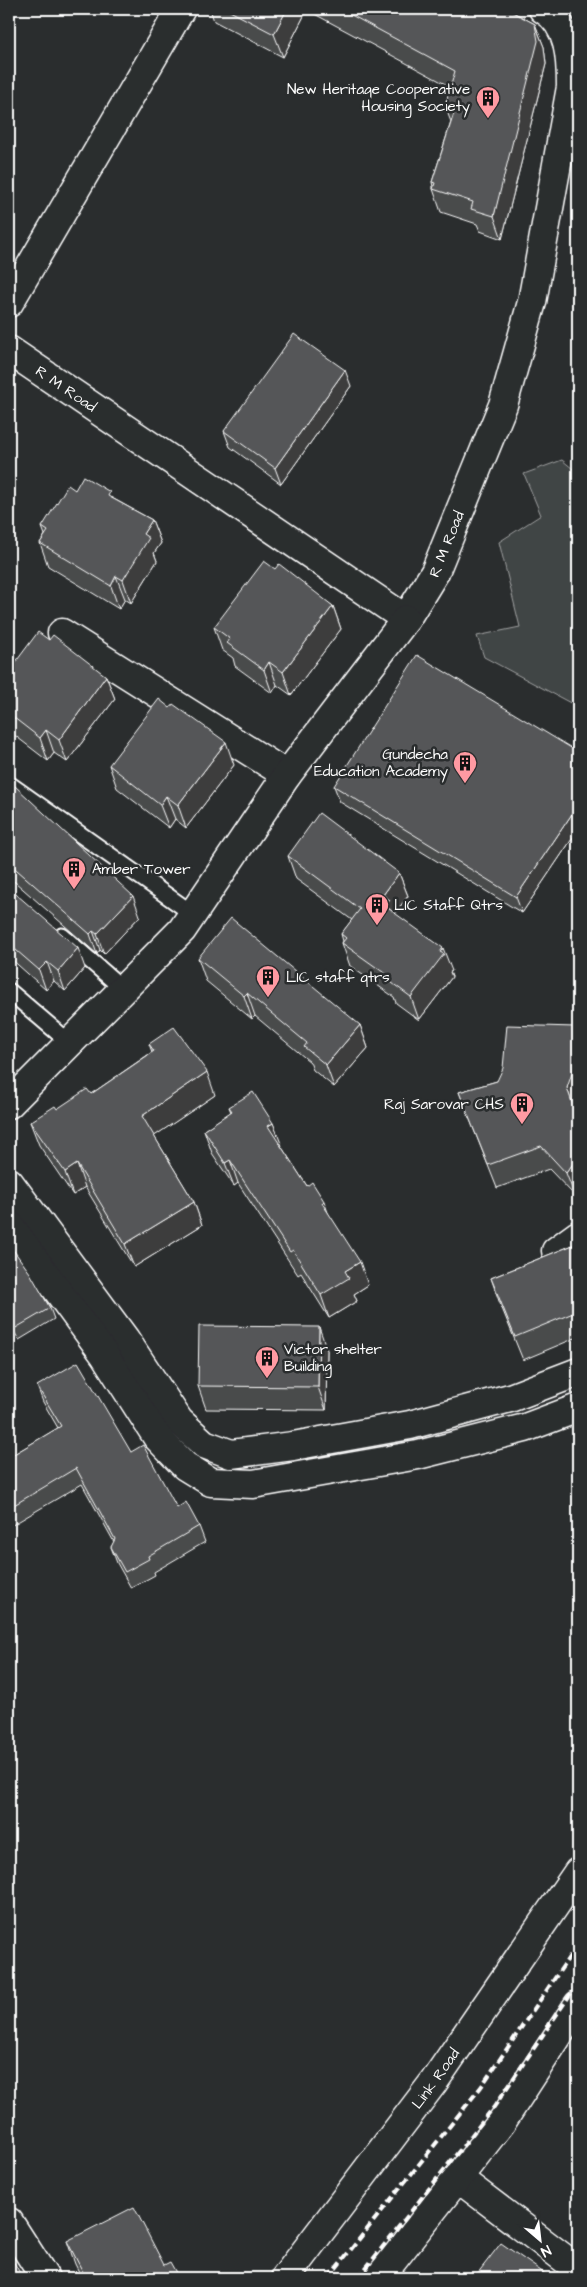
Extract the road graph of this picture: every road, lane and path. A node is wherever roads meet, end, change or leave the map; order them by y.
1 (181, 9) edge
2 (543, 9) edge
3 (9, 304) edge
4 (9, 350) edge
5 (406, 618) junction
6 (62, 633) dead end
7 (287, 775) junction
8 (9, 784) edge
9 (193, 914) junction
10 (53, 928) edge
11 (123, 989) junction
12 (9, 991) edge
13 (70, 1043) junction
14 (9, 1104) edge
15 (9, 1182) edge
16 (9, 1224) edge
17 (578, 1236) edge
18 (556, 1251) edge
19 (578, 1372) edge
20 (578, 1408) edge
21 (578, 1872) edge
22 (578, 2005) edge
23 (458, 2178) junction
24 (9, 2222) edge
25 (578, 2269) edge
26 (44, 2278) edge
27 (285, 2278) edge
28 (379, 2278) edge

1 - 3 street
2 - 5 street, R M Road
4 - 5 street, R M Road
5 - 7 street
6 - 7 street
7 - 9 street
8 - 9 lane
9 - 11 street
10 - 11 lane
11 - 13 street
12 - 13 lane
13 - 14 street
15 - 19 street
16 - 20 street
17 - 18 street
21 - 27 street, Link Road
22 - 23 street
23 - 25 street
23 - 28 street
24 - 26 street

